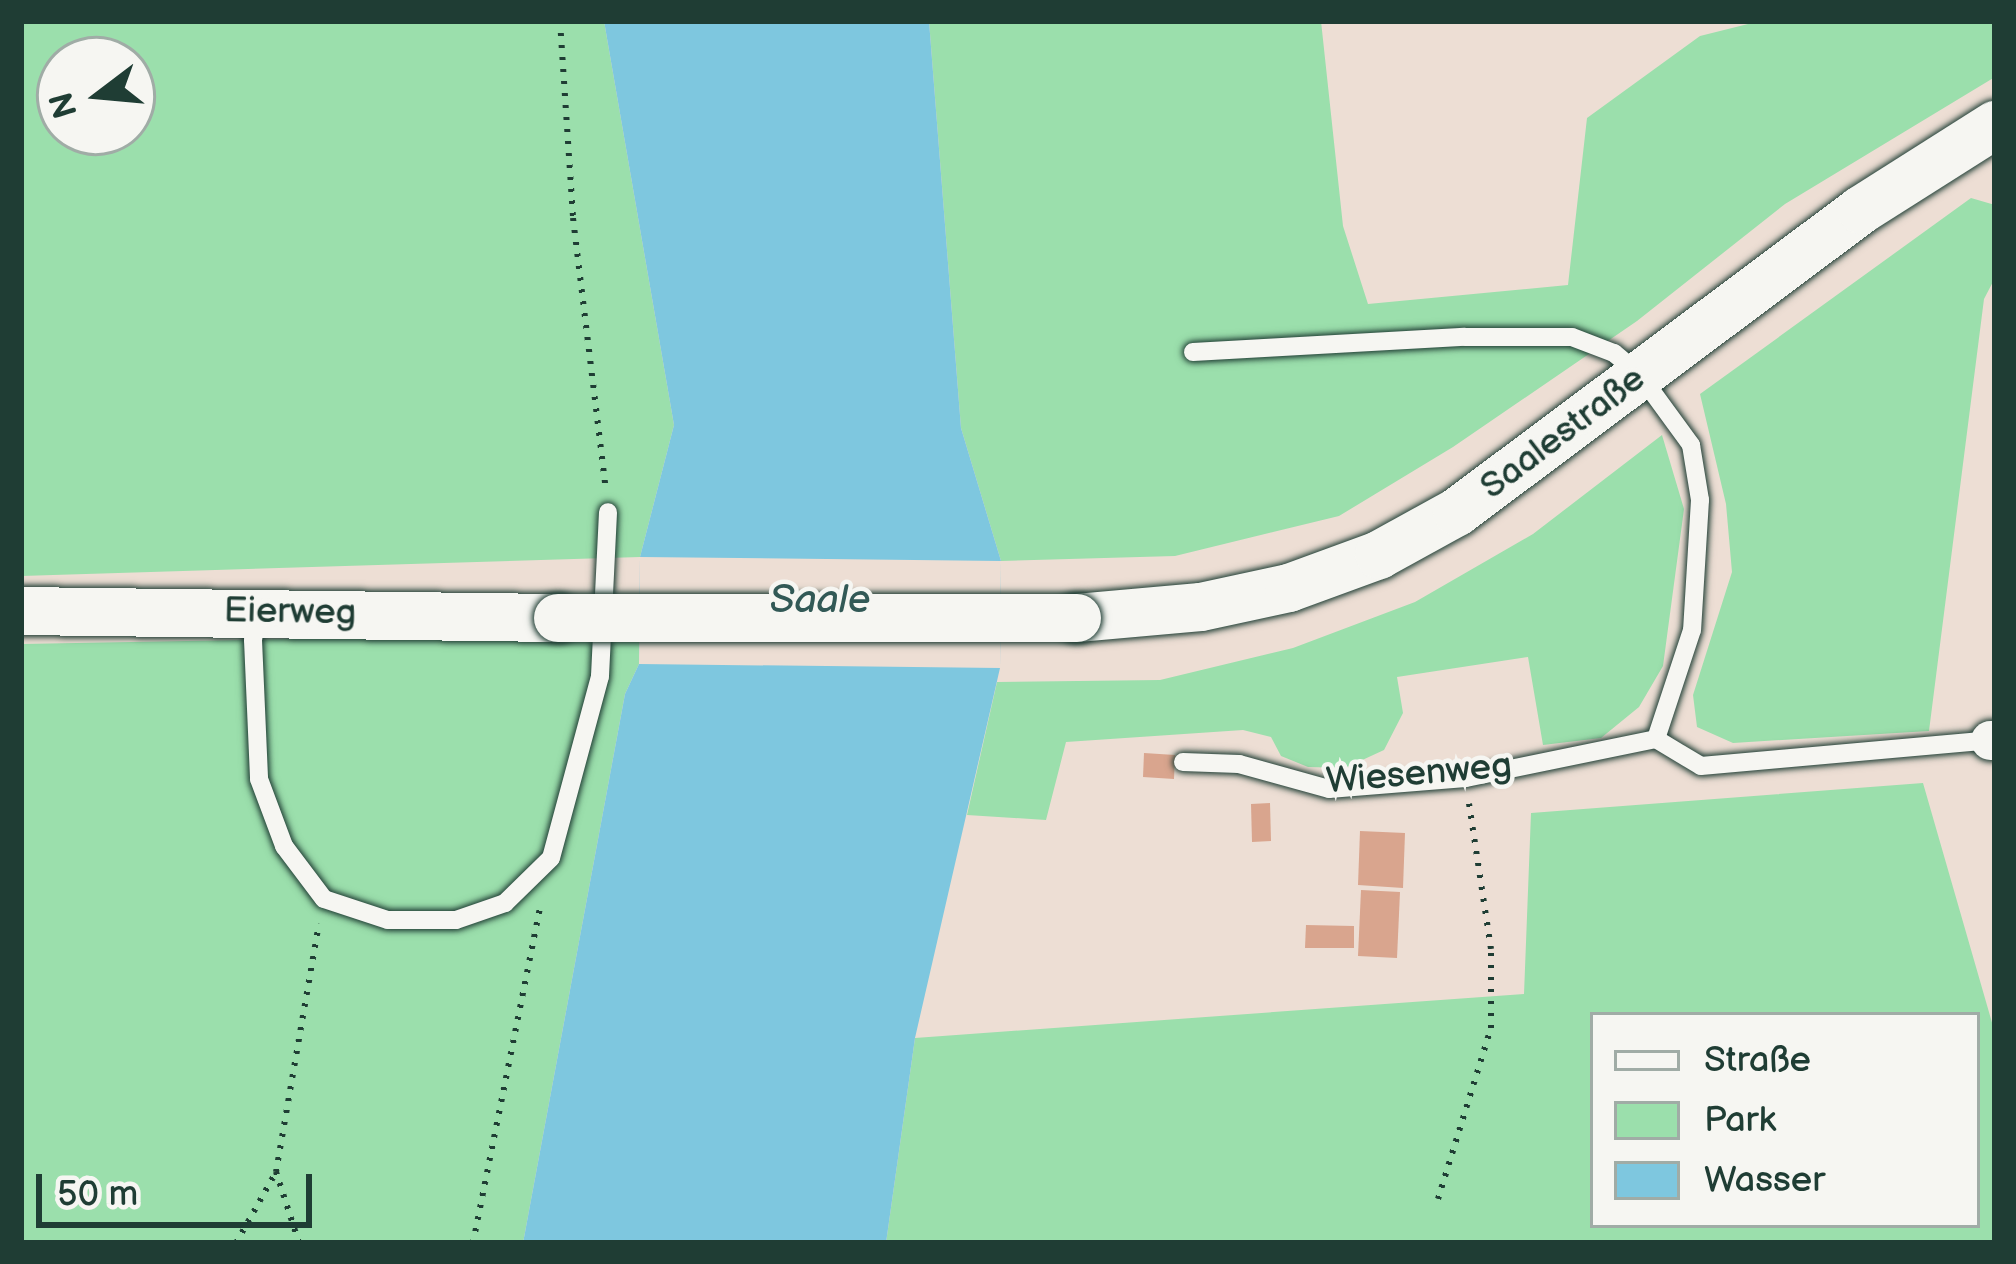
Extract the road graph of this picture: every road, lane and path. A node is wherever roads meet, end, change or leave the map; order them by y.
1 (560, 21) edge
2 (1995, 125) edge
3 (1193, 352) dead end
4 (1640, 375) junction
5 (608, 512) joint
6 (21, 611) edge
7 (258, 611) junction
8 (558, 618) joint
9 (1656, 739) junction
10 (1993, 740) edge
11 (1183, 762) dead end
12 (1466, 778) junction
13 (550, 859) junction
14 (324, 898) junction
15 (276, 1172) junction
16 (1438, 1199) dead end
17 (236, 1243) edge
18 (299, 1243) edge
19 (472, 1243) edge

1 - 5 path
2 - 4 street, Saalestraße
3 - 4 lane
4 - 8 street, Saalestraße, bridge
4 - 9 lane
5 - 13 lane
6 - 7 street, Eierweg
7 - 8 street, Eierweg
7 - 14 lane
9 - 10 lane
9 - 12 lane, Wiesenweg
11 - 12 lane, Wiesenweg
12 - 16 path
13 - 14 lane
13 - 19 path
14 - 15 path
15 - 17 path
15 - 18 path

